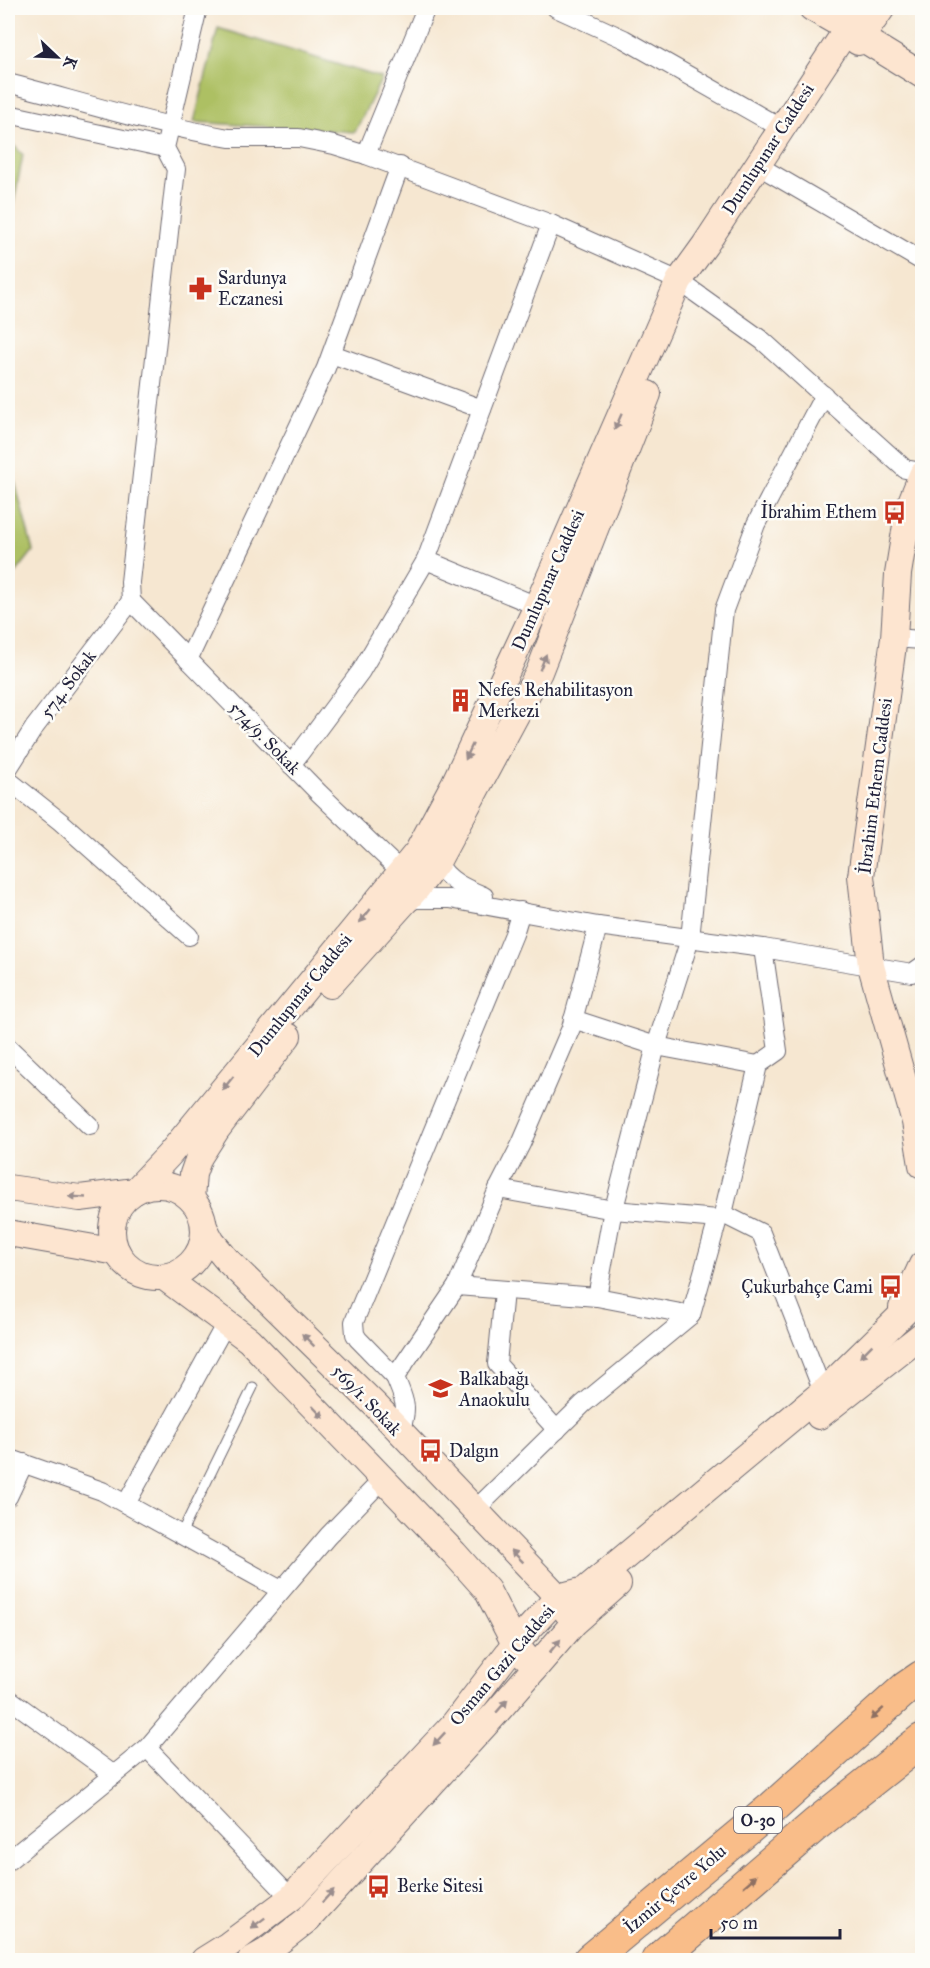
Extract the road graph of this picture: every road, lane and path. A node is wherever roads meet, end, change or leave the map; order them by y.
1 (198, 8) edge
2 (426, 8) edge
3 (556, 8) edge
4 (812, 8) edge
5 (882, 8) edge
6 (856, 24) edge
7 (922, 75) edge
8 (8, 83) edge
9 (8, 114) edge
10 (170, 126) junction
11 (781, 128) junction
12 (165, 148) junction
13 (366, 155) junction
14 (400, 166) junction
15 (769, 172) junction
16 (551, 224) junction
17 (922, 261) edge
18 (686, 284) junction
19 (332, 354) junction
20 (824, 395) junction
21 (482, 409) junction
22 (922, 474) edge
23 (426, 560) junction
24 (131, 601) junction
25 (537, 606) junction
26 (894, 638) junction
27 (922, 640) edge
28 (188, 660) junction
29 (291, 765) junction
30 (8, 769) edge
31 (8, 780) edge
32 (437, 862) junction
33 (403, 870) junction
34 (397, 910) junction
35 (522, 911) junction
36 (598, 926) junction
37 (189, 936) dead end
38 (690, 939) junction
39 (763, 948) junction
40 (872, 966) junction
41 (922, 966) edge
42 (573, 1019) junction
43 (656, 1046) junction
44 (8, 1047) edge
45 (758, 1065) junction
46 (919, 1120) edge
47 (90, 1126) dead end
48 (922, 1166) edge
49 (8, 1188) edge
50 (498, 1189) junction
51 (135, 1191) junction
52 (191, 1199) junction
53 (614, 1210) junction
54 (720, 1217) junction
55 (204, 1227) junction
56 (8, 1233) edge
57 (117, 1252) junction
58 (922, 1265) edge
59 (164, 1277) junction
60 (457, 1286) junction
61 (504, 1291) junction
62 (922, 1295) edge
63 (597, 1297) junction
64 (691, 1315) junction
65 (226, 1323) junction
66 (894, 1323) junction
67 (922, 1335) edge
68 (395, 1377) junction
69 (253, 1387) dead end
70 (823, 1392) junction
71 (557, 1430) junction
72 (400, 1433) junction
73 (16, 1461) edge
74 (382, 1479) junction
75 (8, 1497) edge
76 (126, 1504) junction
77 (474, 1511) junction
78 (181, 1534) junction
79 (281, 1590) junction
80 (558, 1598) junction
81 (574, 1623) junction
82 (515, 1644) junction
83 (536, 1668) junction
84 (922, 1677) edge
85 (8, 1698) edge
86 (922, 1740) edge
87 (147, 1748) junction
88 (114, 1775) junction
89 (8, 1861) edge
90 (291, 1898) junction
91 (204, 1960) edge
92 (251, 1960) edge
93 (590, 1960) edge
94 (658, 1960) edge

1 - 10 street
2 - 13 street
3 - 11 street
4 - 6 main road
5 - 6 main road
6 - 7 main road
6 - 11 main road, Dumlupınar Caddesi
6 - 15 main road
8 - 10 street
9 - 12 street
10 - 12 street
10 - 13 street
11 - 18 main road, Dumlupınar Caddesi
12 - 24 street
13 - 14 street
14 - 16 street
14 - 19 street
15 - 17 street
15 - 18 main road
16 - 18 street
16 - 21 street
18 - 20 street
18 -> 25 main road, Dumlupınar Caddesi
32 -> 18 main road, Dumlupınar Caddesi
19 - 21 street
19 - 28 street
20 - 22 street
20 - 38 street
21 - 23 street
22 - 26 main road, İbrahim Ethem Caddesi
23 - 25 street
23 - 29 street
24 - 28 street, 574/9. Sokak
24 - 30 street, 574. Sokak
25 -> 33 main road, Dumlupınar Caddesi
26 - 27 street
26 - 40 main road, İbrahim Ethem Caddesi
28 - 29 street, 574/9. Sokak
29 - 33 street, 574/9. Sokak
31 - 37 street
32 - 34 main road, Dumlupınar Caddesi
32 - 35 street
33 -> 51 main road, Dumlupınar Caddesi
34 - 35 street
34 - 52 main road, Dumlupınar Caddesi
35 - 36 street
35 - 68 street
36 - 38 street
36 - 42 street
38 - 39 street
38 - 43 street
39 - 40 street
39 - 45 street
40 - 41 street
40 - 46 main road, İbrahim Ethem Caddesi
42 - 43 street
42 - 50 street
43 - 45 street
43 - 53 street
44 - 47 street
45 - 54 street
46 - 48 main road, İbrahim Ethem Caddesi
51 -> 49 main road
50 - 53 street
50 - 60 street
51 - 52 main road
51 - 57 main road
52 - 55 main road
53 - 54 street
53 - 63 street
54 - 64 street
54 - 70 street
55 - 59 main road
72 -> 55 main road, 569/1. Sokak
56 - 57 main road
57 - 59 main road
58 - 66 main road
59 - 65 main road
60 - 61 street
60 - 68 street
61 - 63 street
61 - 71 street
62 - 66 main road, Osman Gazi Caddesi
63 - 64 street
64 - 71 street
65 -> 74 main road
65 - 76 street
66 -> 70 main road, Osman Gazi Caddesi
67 - 81 main road, Osman Gazi Caddesi
68 - 72 street
69 - 78 lane
70 - 80 main road, Osman Gazi Caddesi
71 - 77 street
72 - 77 main road, 569/1. Sokak
73 - 75 street
73 - 76 street
74 - 79 street
74 - 82 main road
76 - 78 street
80 -> 77 main road, 569/1. Sokak
78 - 79 street
79 - 87 street
80 - 81 main road, 569/1. Sokak
80 - 82 main road, Osman Gazi Caddesi
83 -> 81 main road, Osman Gazi Caddesi
82 - 83 main road
82 -> 90 main road, Osman Gazi Caddesi
92 -> 83 main road, Osman Gazi Caddesi
84 -> 93 highway, İzmir Çevre Yolu / O-30
85 - 88 street
94 -> 86 highway, O-30
87 - 88 street
87 - 90 street
88 - 89 street
90 -> 91 main road, Osman Gazi Caddesi

